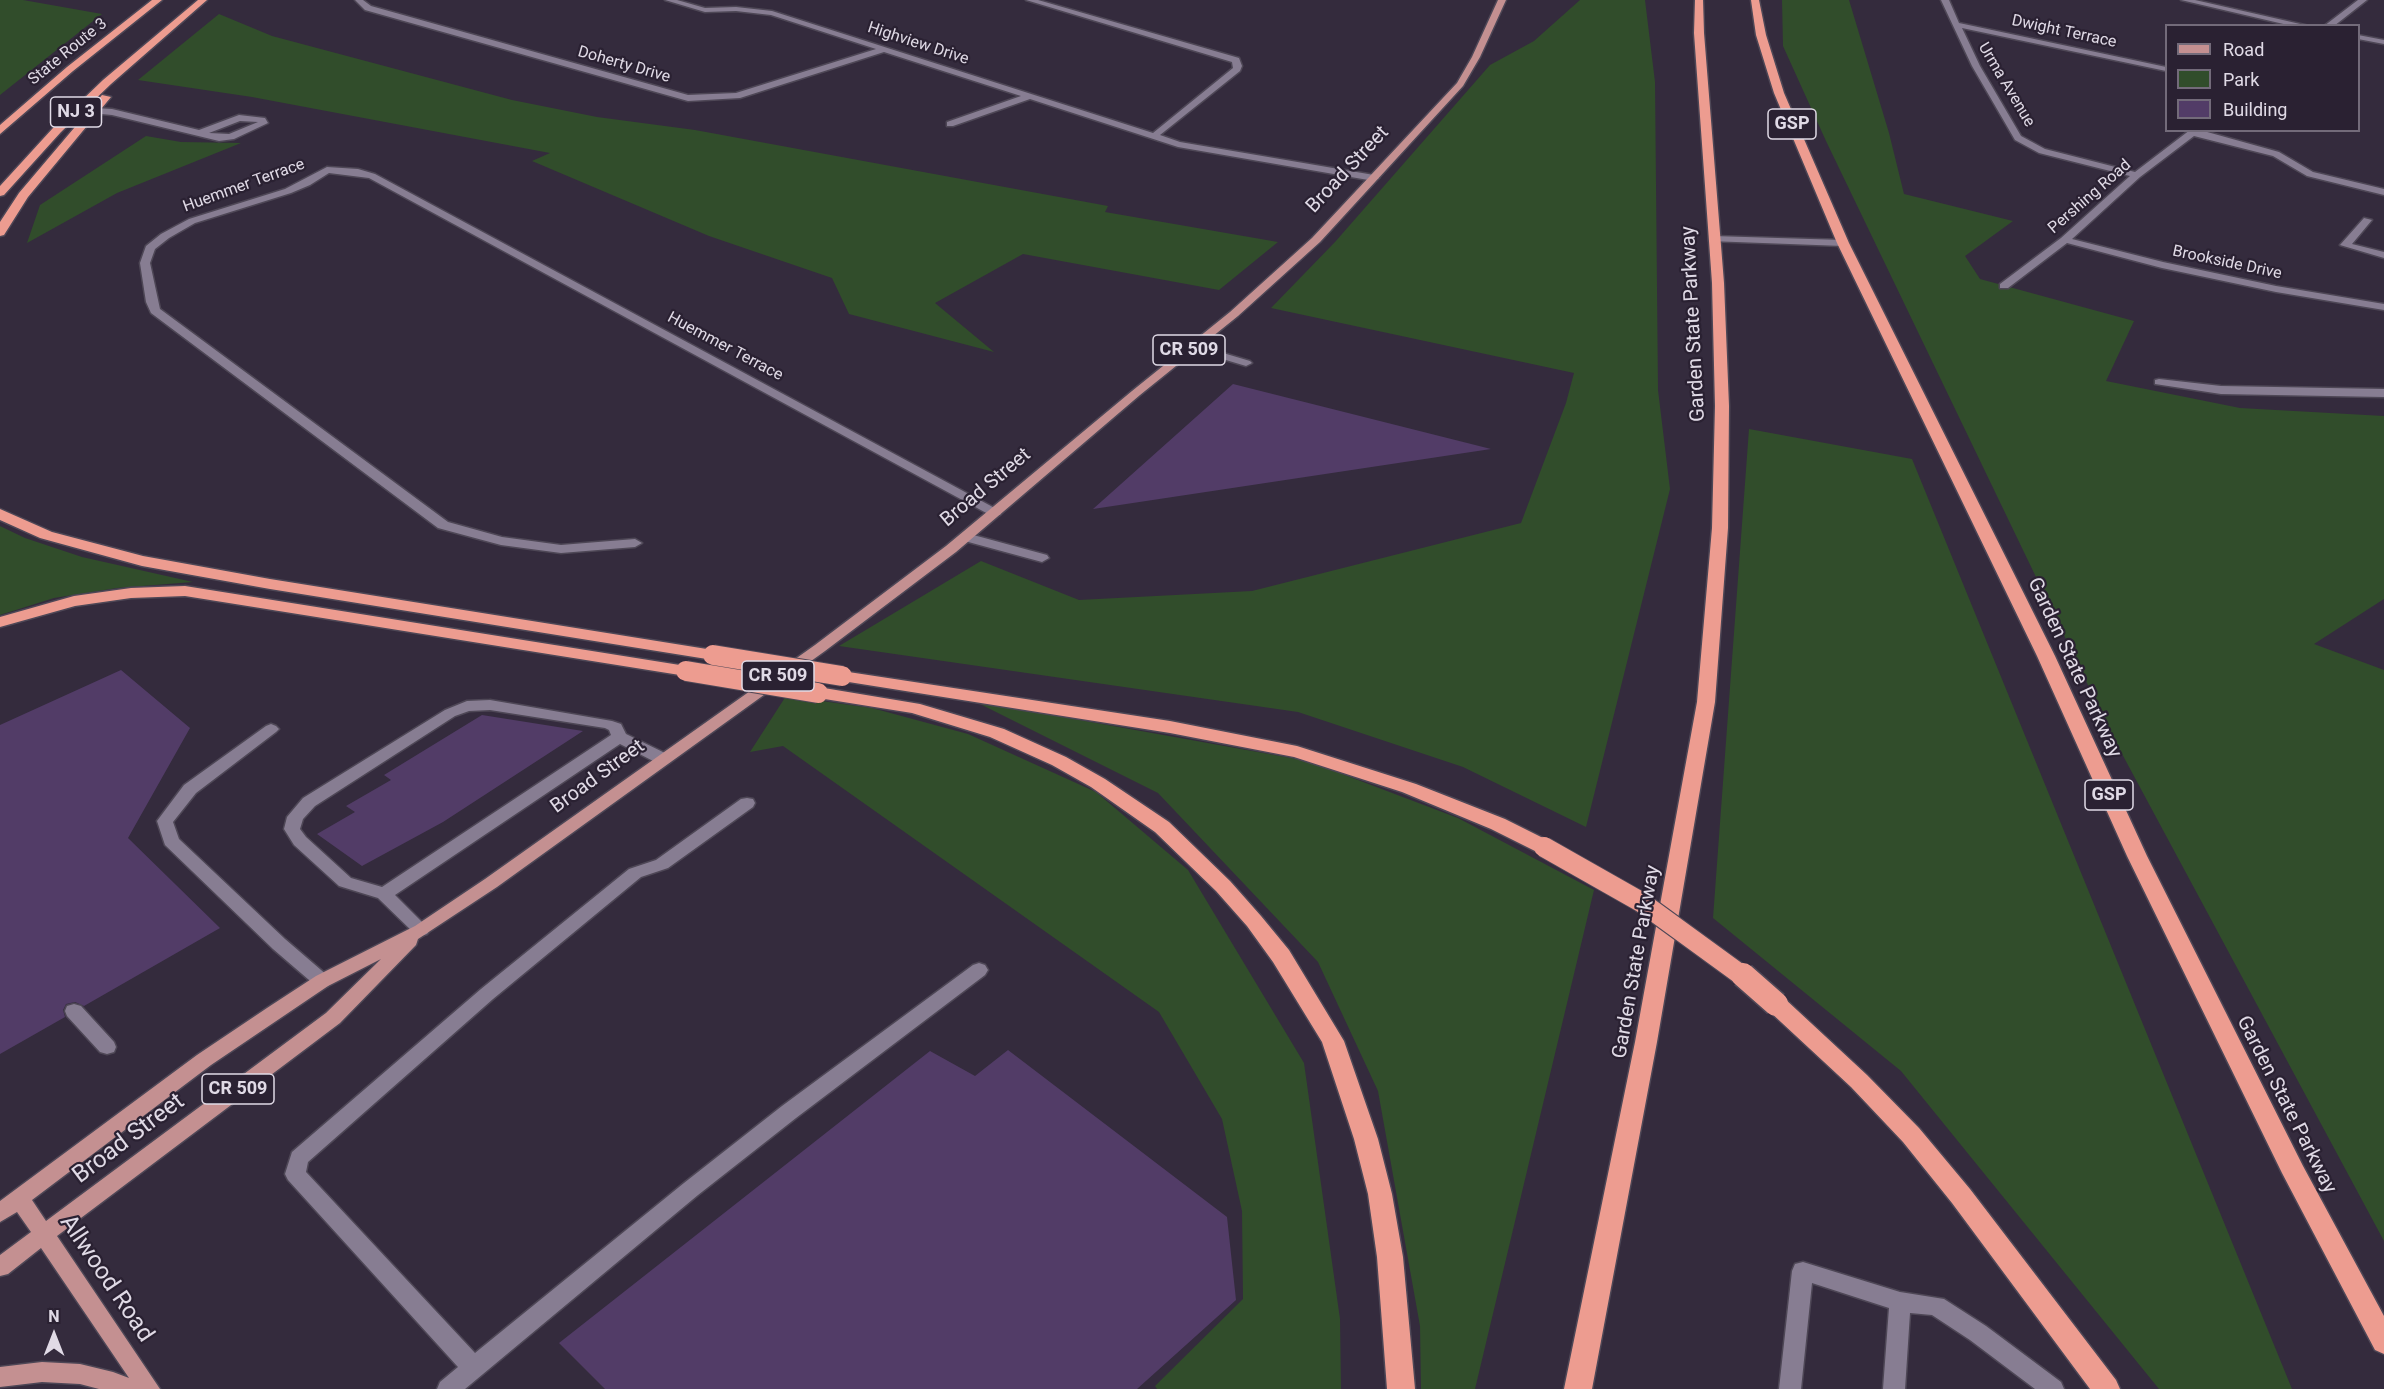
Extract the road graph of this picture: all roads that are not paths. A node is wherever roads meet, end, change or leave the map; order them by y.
1 (158, 0) edge
2 (203, 0) edge
3 (359, 0) edge
4 (669, 0) edge
5 (755, 0) edge
6 (1030, 0) edge
7 (1502, 0) edge
8 (1699, 0) edge
9 (1755, 0) edge
10 (1945, 0) edge
11 (2185, 0) edge
12 (2363, 0) edge
13 (731, 9) junction
14 (1955, 24) junction
15 (2296, 24) edge
16 (2331, 24) edge
17 (158, 37) junction
18 (2360, 37) edge
19 (2384, 42) edge
20 (884, 49) junction
21 (2165, 69) edge
22 (1030, 96) junction
23 (94, 111) junction
24 (950, 124) dead end
25 (0, 131) edge
26 (2195, 132) edge
27 (201, 133) junction
28 (1153, 137) junction
29 (2137, 176) junction
30 (1374, 177) junction
31 (2384, 192) edge
32 (0, 193) edge
33 (2367, 220) dead end
34 (0, 232) edge
35 (1713, 239) junction
36 (2065, 240) junction
37 (1843, 243) junction
38 (2384, 255) edge
39 (2004, 286) dead end
40 (2384, 307) edge
41 (1193, 347) junction
42 (1246, 363) dead end
43 (2159, 382) dead end
44 (2384, 393) edge
45 (994, 512) junction
46 (0, 514) edge
47 (966, 537) junction
48 (635, 543) dead end
49 (1042, 558) dead end
50 (0, 622) edge
51 (271, 729) dead end
52 (619, 737) junction
53 (663, 759) junction
54 (747, 803) dead end
55 (384, 894) junction
56 (421, 930) junction
57 (979, 970) dead end
58 (322, 981) junction
59 (74, 1011) dead end
60 (107, 1047) dead end
61 (19, 1198) junction
62 (0, 1213) edge
63 (44, 1235) junction
64 (0, 1267) edge
65 (1900, 1302) junction
66 (2384, 1342) edge
67 (474, 1368) junction
68 (0, 1377) edge
69 (128, 1389) edge
70 (149, 1389) edge
71 (448, 1389) edge
72 (1401, 1389) edge
73 (1578, 1389) edge
74 (1790, 1389) edge
75 (1894, 1389) edge
76 (2053, 1389) edge
77 (2106, 1389) edge

1 - 25 highway, State Route 3 / NJ 3
2 - 17 highway, NJ 3
3 - 20 street, Doherty Drive
4 - 13 street, Highview Drive
5 - 13 street
6 - 28 street
7 - 30 main road, Broad Street / CR 509
8 - 35 highway, Garden State Parkway
9 - 37 highway, Garden State Parkway / GSP
10 - 14 street, Urma Avenue
11 - 15 street
12 - 16 street
13 - 20 street, Highview Drive
14 - 21 street, Dwight Terrace
14 - 29 street, Urma Avenue
17 - 23 highway
17 - 32 highway, NJ 3
18 - 19 street
20 - 22 street, Highview Drive
22 - 24 street
22 - 28 street, Highview Drive
23 - 27 street
23 - 34 highway
26 - 29 street, Pershing Road
26 - 31 street
27 - 27 street
28 - 30 street, Highview Drive
29 - 36 street, Pershing Road
30 - 41 main road, Broad Street / CR 509
33 - 38 street
35 - 37 street
35 - 73 highway, Garden State Parkway
36 - 39 street, Pershing Road
36 - 40 street, Brookside Drive
37 - 66 highway, Garden State Parkway / GSP
41 - 42 street
41 - 45 main road, Broad Street / CR 509
43 - 44 street
45 - 47 main road, Broad Street / CR 509
45 - 48 street, Huemmer Terrace
46 - 77 highway, bridge
47 - 49 street
47 - 53 main road, Broad Street / CR 509
50 - 72 highway, bridge
51 - 58 street
52 - 53 street
52 - 55 street
52 - 55 street
53 - 56 main road, Broad Street / CR 509
54 - 67 street
55 - 56 street
56 - 58 main road, Broad Street / CR 509
56 - 63 main road, Broad Street / CR 509
57 - 67 street
58 - 61 main road, Broad Street / CR 509
59 - 60 street
61 - 62 main road, Broad Street / CR 509
61 - 63 main road, Allwood Road
63 - 64 main road, Broad Street / CR 509
63 - 70 main road, Allwood Road
65 - 74 street
65 - 75 street
65 - 76 street
67 - 71 street
68 - 69 main road

